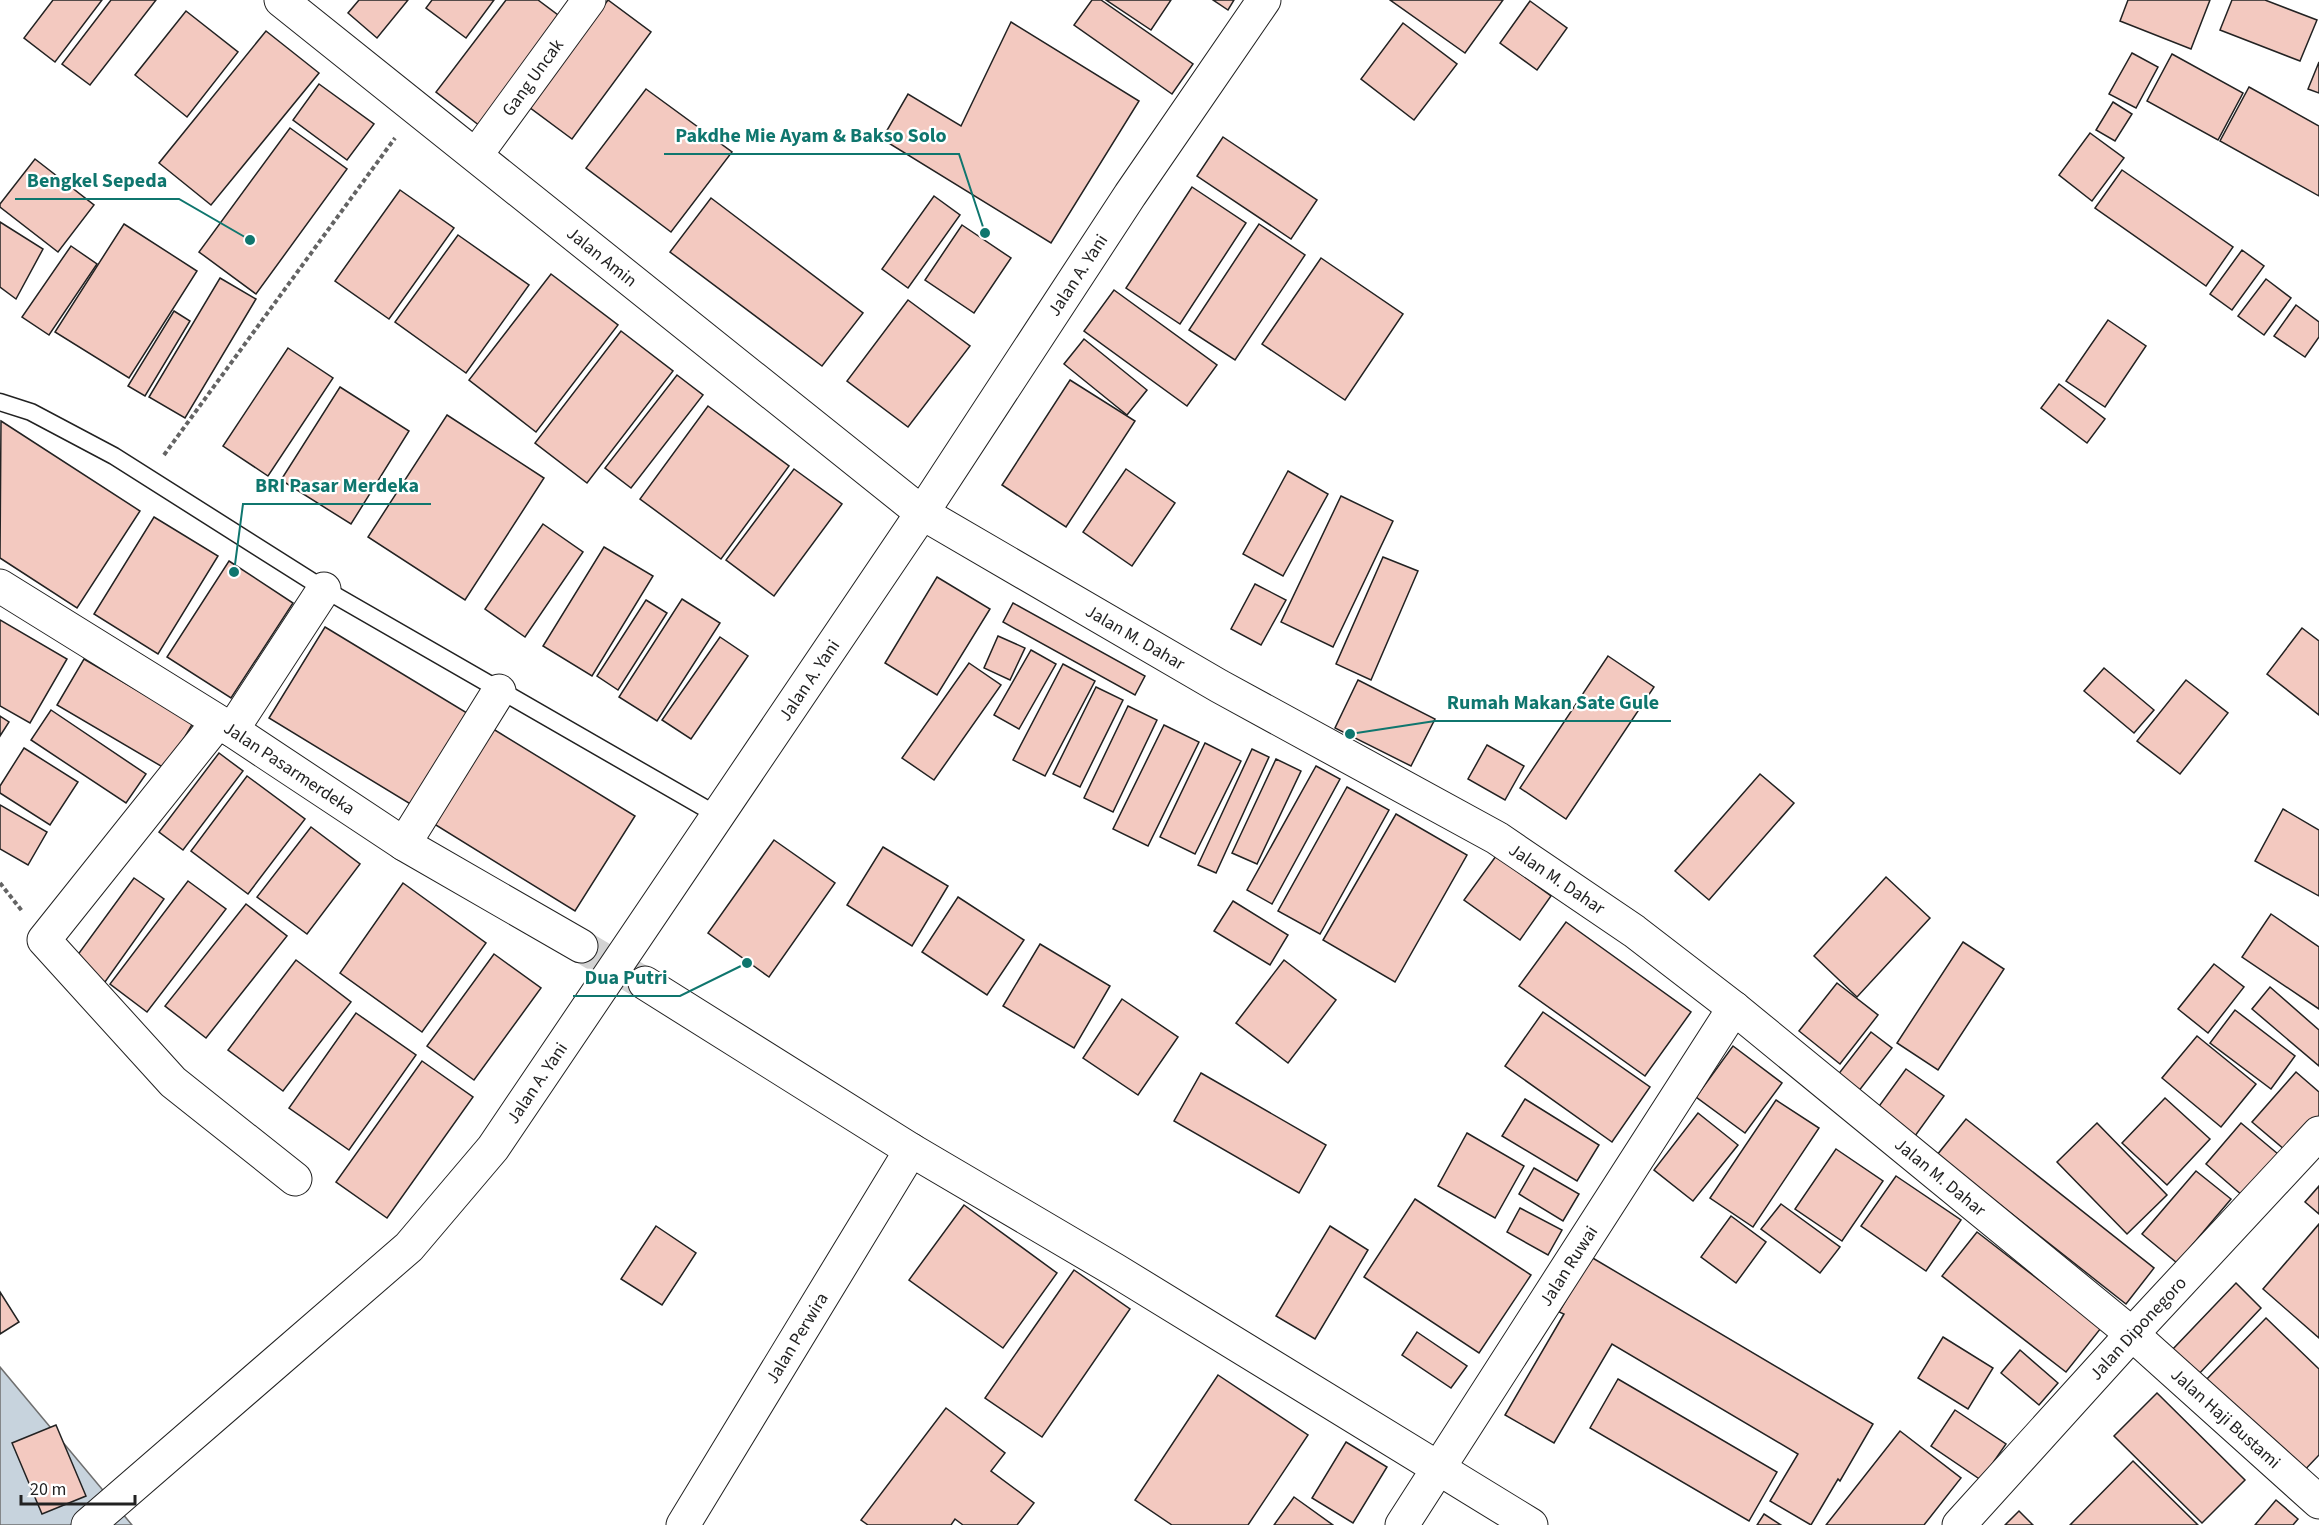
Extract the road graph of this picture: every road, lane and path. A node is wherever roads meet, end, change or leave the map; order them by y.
1 (280, 0) edge
2 (589, 0) edge
3 (1264, 0) edge
4 (417, 108) junction
5 (476, 155) junction
6 (0, 402) edge
7 (148, 476) junction
8 (922, 513) junction
9 (0, 586) edge
10 (324, 589) junction
11 (499, 691) junction
12 (225, 726) junction
13 (717, 815) junction
14 (404, 844) junction
15 (581, 946) tunnel mouth
16 (645, 983) tunnel mouth
17 (1734, 1008) junction
18 (2319, 1133) edge
19 (911, 1150) junction
20 (295, 1179) dead end
21 (2132, 1334) junction
22 (1438, 1469) junction
23 (2319, 1502) edge
24 (88, 1525) edge
25 (684, 1525) edge
26 (1402, 1525) edge
27 (1532, 1525) edge
28 (1959, 1525) edge

1 - 4 main road, Jalan Amin
2 - 5 main road, Gang Uncak
3 - 8 main road, Jalan A. Yani
4 - 5 main road, Jalan Amin
4 - 7 path
5 - 8 main road, Jalan Amin
6 - 7 lane
7 - 10 lane
8 - 13 main road, Jalan A. Yani
8 - 17 main road, Jalan M. Dahar
9 - 12 main road, Jalan Pasarmerdeka
10 - 11 lane
10 - 12 main road
11 - 13 lane
11 - 14 main road
12 - 14 main road, Jalan Pasarmerdeka
12 - 20 main road
13 - 24 main road, Jalan A. Yani
14 - 15 main road, Jalan Pasarmerdeka
16 - 19 main road
17 - 21 main road, Jalan M. Dahar
17 - 22 main road, Jalan Ruwai
18 - 21 main road, Jalan Diponegoro
19 - 22 main road
19 - 25 main road, Jalan Perwira
21 - 23 main road, Jalan Haji Bustami
21 - 28 main road, Jalan Diponegoro
22 - 26 main road, Jalan Ruwai
22 - 27 main road

